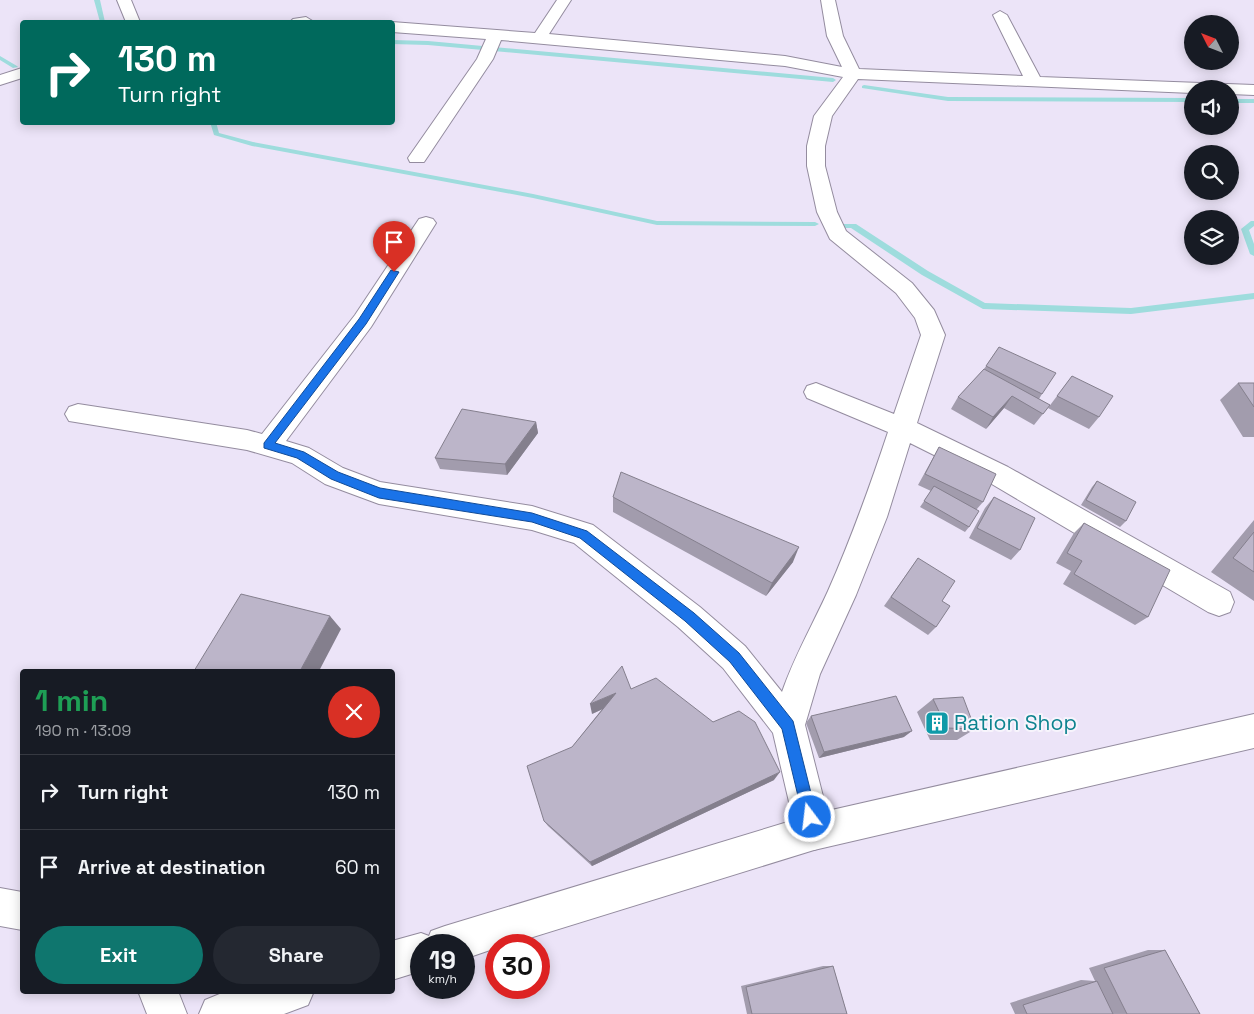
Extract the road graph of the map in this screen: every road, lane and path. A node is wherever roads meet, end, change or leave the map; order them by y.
1 (124, 0) edge
2 (564, 0) edge
3 (828, 0) edge
4 (1000, 15) dead end
5 (131, 20) edge
6 (395, 27) edge
7 (495, 35) junction
8 (539, 38) junction
9 (20, 74) edge
10 (853, 74) junction
11 (0, 80) edge
12 (1034, 81) junction
13 (1184, 87) edge
14 (1239, 89) edge
15 (1254, 90) edge
16 (417, 158) dead end
17 (426, 223) dead end
18 (816, 392) dead end
19 (78, 414) dead end
20 (903, 428) junction
21 (268, 446) junction
22 (1219, 602) dead end
23 (788, 726) junction
24 (1254, 731) edge
25 (814, 832) junction
26 (0, 907) edge
27 (20, 911) edge
28 (475, 936) edge
29 (410, 955) edge
30 (395, 960) edge
31 (159, 994) edge
32 (284, 994) edge
33 (167, 1014) edge
34 (219, 1014) edge

1 - 5 street
2 - 8 street
3 - 10 street
4 - 12 street
6 - 7 street
7 - 8 street
7 - 16 street
8 - 10 street
9 - 11 street
10 - 12 street
10 - 20 street
12 - 13 street
14 - 15 street
17 - 21 street
18 - 20 street
19 - 21 street
20 - 22 street
20 - 23 street
21 - 23 street
23 - 25 street
24 - 25 street
25 - 28 street
26 - 27 street
29 - 30 street
31 - 33 street
32 - 34 street

